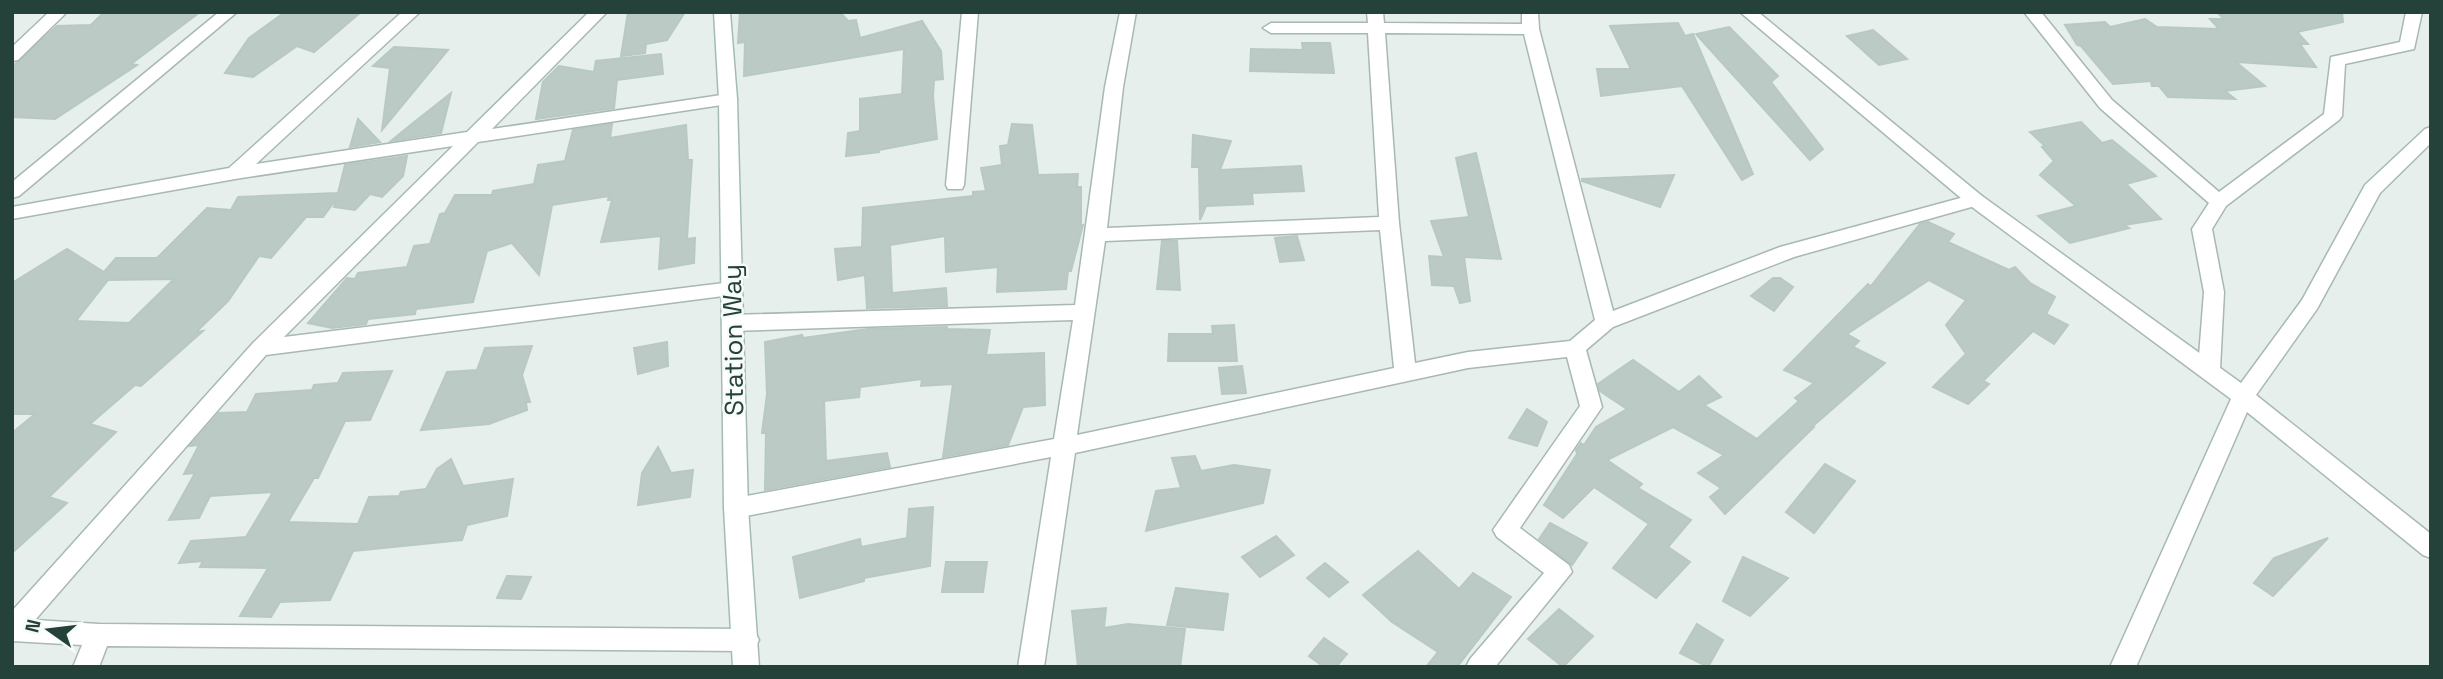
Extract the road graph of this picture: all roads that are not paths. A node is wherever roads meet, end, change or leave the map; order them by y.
1 (59, 12) edge
2 (229, 12) edge
3 (412, 12) edge
4 (599, 12) edge
5 (722, 12) edge
6 (971, 12) edge
7 (1128, 12) edge
8 (1748, 12) edge
9 (2032, 12) edge
10 (2414, 12) edge
11 (1376, 20) edge
12 (1530, 21) edge
13 (1271, 28) dead end
14 (12, 56) edge
15 (728, 99) junction
16 (2431, 133) edge
17 (469, 138) junction
18 (234, 173) junction
19 (955, 185) dead end
20 (12, 192) edge
21 (1975, 200) junction
22 (2219, 202) junction
23 (12, 213) edge
24 (1389, 223) junction
25 (1096, 235) junction
26 (732, 289) junction
27 (1083, 312) junction
28 (1606, 322) junction
29 (732, 323) junction
30 (260, 348) junction
31 (1574, 348) junction
32 (2209, 369) junction
33 (1405, 372) junction
34 (2242, 397) junction
35 (1065, 446) junction
36 (736, 508) junction
37 (2431, 548) edge
38 (12, 630) edge
39 (99, 635) junction
40 (746, 640) junction
41 (86, 667) edge
42 (746, 667) edge
43 (1031, 667) edge
44 (1479, 667) edge
45 (2123, 667) edge

1 - 14 street
2 - 20 street
3 - 18 street
4 - 17 street
5 - 15 street, Station Way
6 - 19 street
7 - 25 street
8 - 21 street
9 - 22 street
10 - 22 street
11 - 12 street
11 - 13 street
11 - 24 street
12 - 28 street
15 - 17 street
15 - 26 street, Station Way
16 - 34 street
17 - 18 street
17 - 30 street
18 - 23 street
21 - 28 street
21 - 32 street
22 - 32 street
24 - 25 street
24 - 33 street
25 - 27 street
26 - 29 street, Station Way
26 - 30 street
27 - 29 street
27 - 35 street
28 - 31 street
29 - 36 street, Station Way
30 - 38 street
31 - 33 street
31 - 44 street
32 - 34 street
33 - 35 street
34 - 37 street
34 - 45 street
35 - 36 street
35 - 43 street
36 - 40 street, Station Way
38 - 39 street
39 - 40 street
39 - 41 street
40 - 42 street, Station Way

